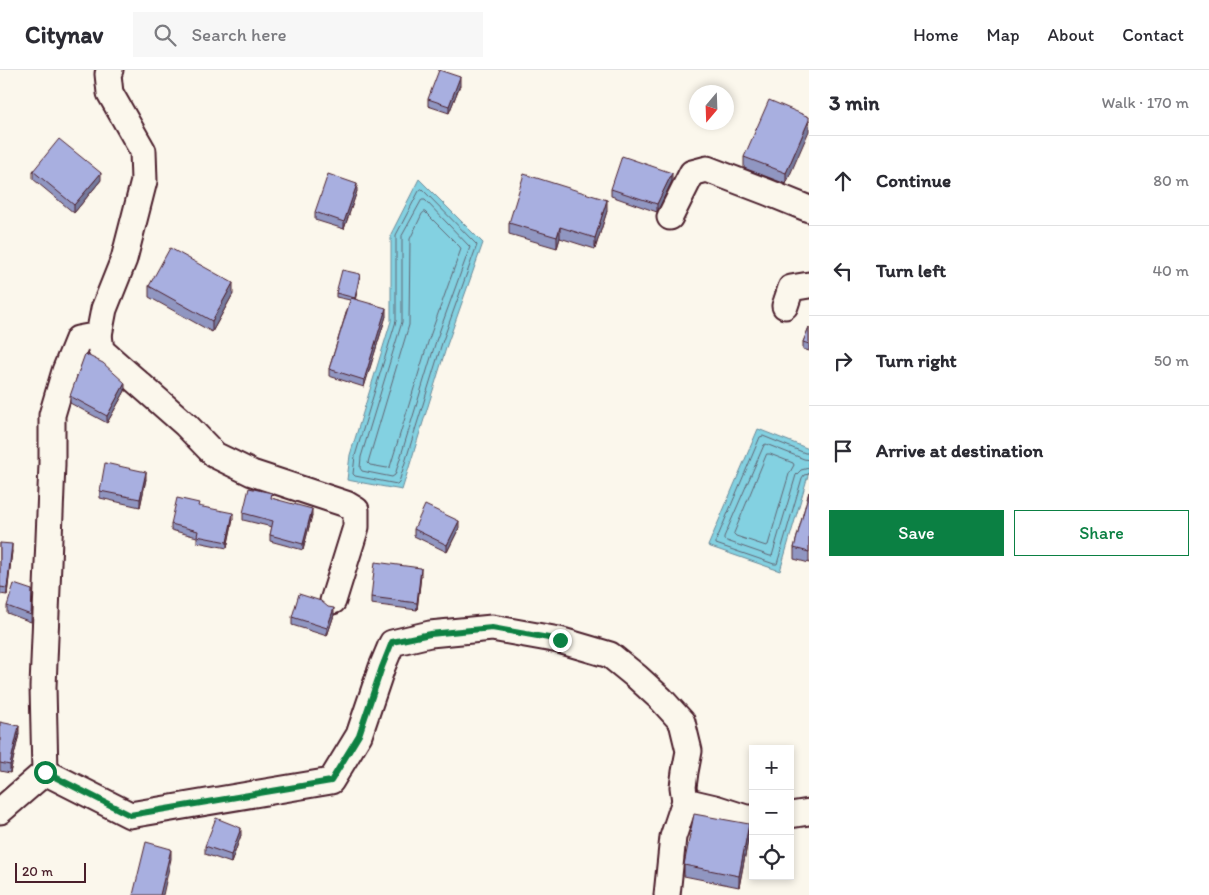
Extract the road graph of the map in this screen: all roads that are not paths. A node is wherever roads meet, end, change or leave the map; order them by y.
1 (110, 70) edge
2 (809, 210) edge
3 (670, 217) dead end
4 (809, 285) edge
5 (785, 306) dead end
6 (99, 335) junction
7 (333, 601) dead end
8 (45, 772) junction
9 (685, 801) junction
10 (0, 811) edge
11 (809, 812) edge
12 (794, 814) edge
13 (749, 818) edge
14 (667, 895) edge

1 - 6 street
2 - 3 street
4 - 5 street
6 - 7 street
6 - 8 street
8 - 9 street
8 - 10 street
9 - 13 street
9 - 14 street
11 - 12 street

